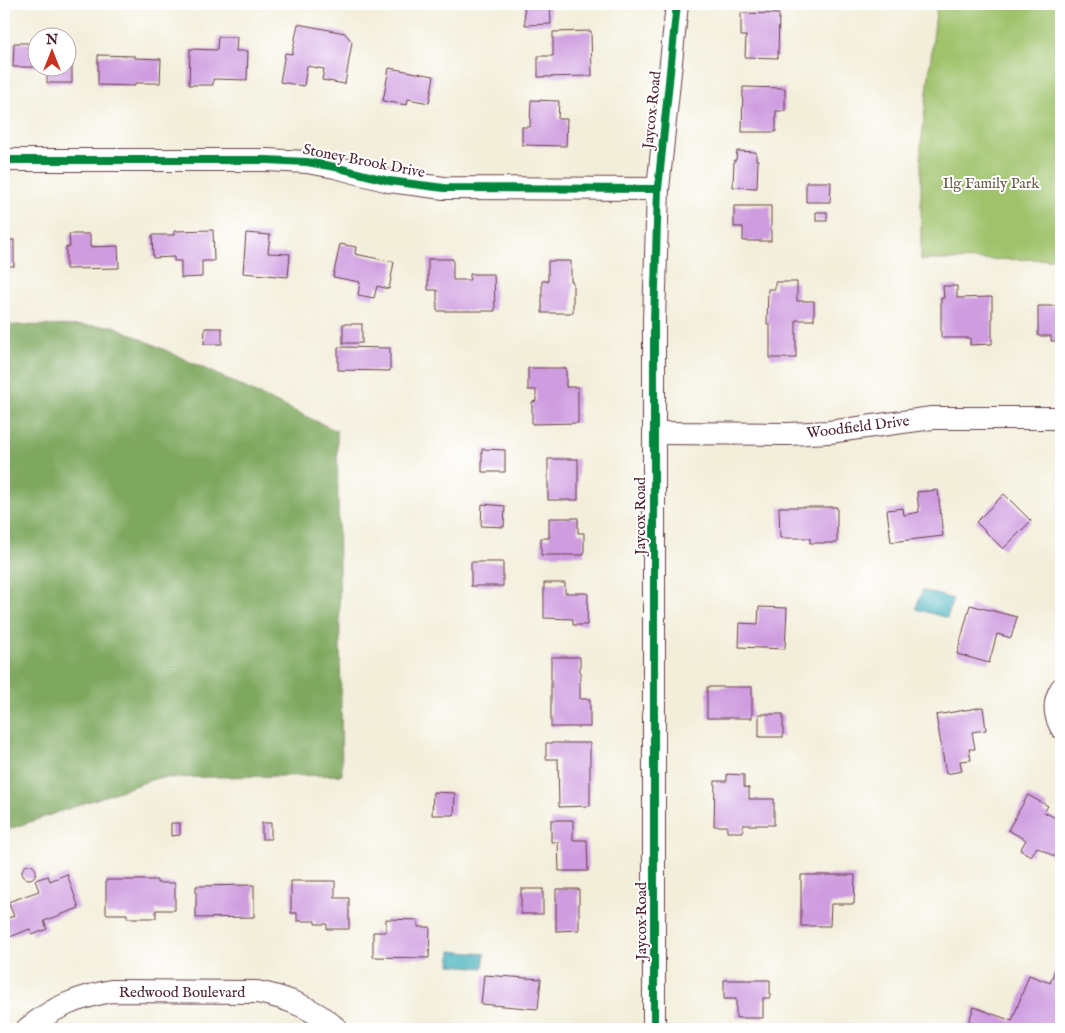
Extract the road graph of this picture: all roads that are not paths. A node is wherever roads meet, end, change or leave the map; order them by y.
1 (677, 4) edge
2 (4, 160) edge
3 (658, 189) junction
4 (1061, 418) edge
5 (654, 433) junction
6 (1061, 689) edge
7 (1061, 727) edge
8 (27, 1029) edge
9 (337, 1029) edge
10 (654, 1029) edge

1 - 3 street, Jaycox Road
2 - 3 street, Stoney Brook Drive
3 - 5 street, Jaycox Road
4 - 5 street, Woodfield Drive
5 - 10 street, Jaycox Road
6 - 7 street
8 - 9 street, Redwood Boulevard

